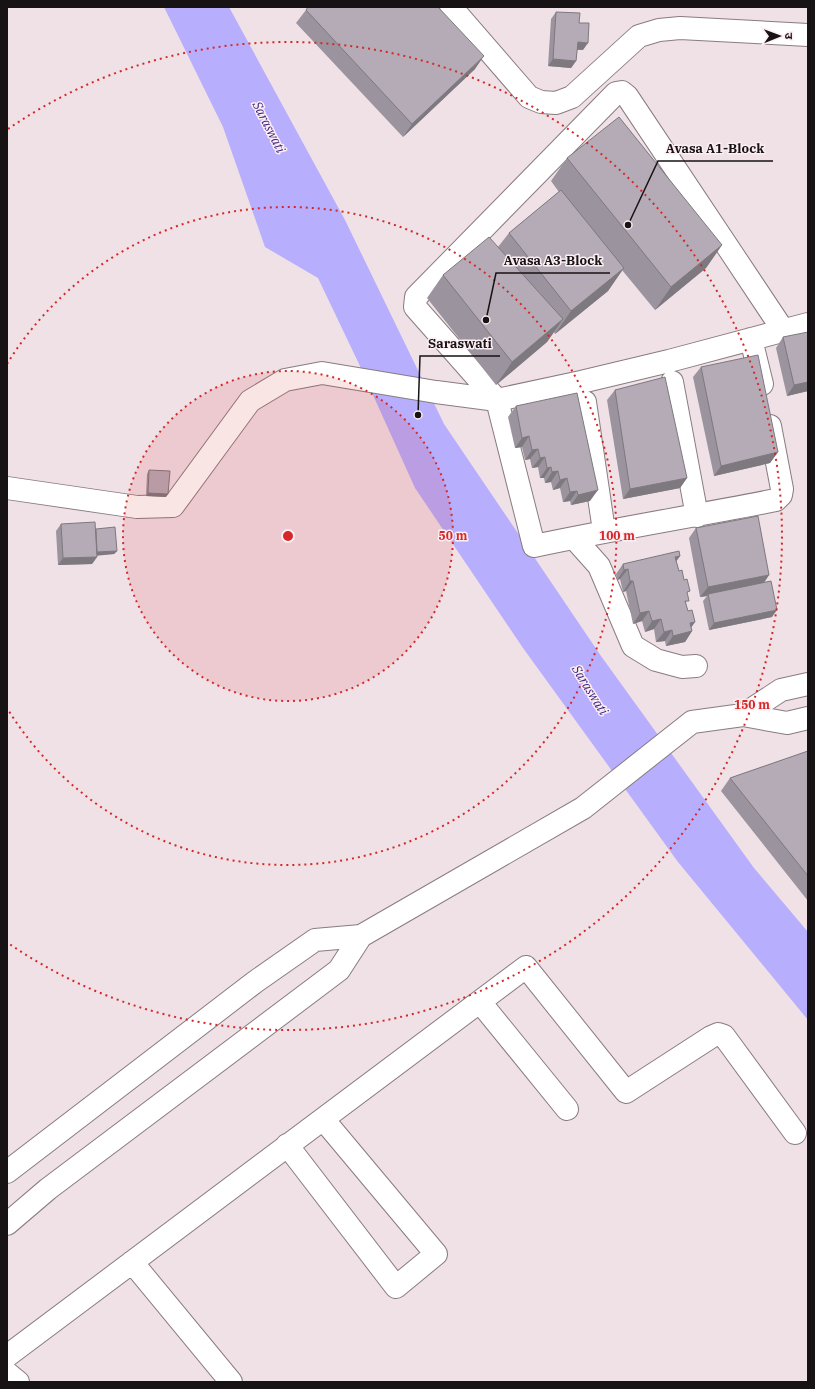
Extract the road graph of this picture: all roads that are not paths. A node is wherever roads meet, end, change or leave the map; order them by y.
1 (451, 7) edge
2 (808, 35) edge
3 (808, 324) edge
4 (783, 330) junction
5 (751, 339) junction
6 (672, 382) dead end
7 (497, 400) junction
8 (586, 402) dead end
9 (7, 488) edge
10 (697, 516) junction
11 (604, 531) junction
12 (574, 538) junction
13 (696, 666) dead end
14 (808, 684) edge
15 (743, 715) junction
16 (808, 718) edge
17 (361, 936) junction
18 (480, 1002) junction
19 (567, 1109) dead end
20 (323, 1119) junction
21 (795, 1133) dead end
22 (287, 1145) junction
23 (7, 1172) edge
24 (7, 1224) edge
25 (132, 1262) junction
26 (7, 1356) edge
27 (7, 1373) edge
28 (18, 1382) edge
29 (231, 1382) edge

1 - 2 street
3 - 4 street
4 - 5 street
4 - 7 street
5 - 7 street
5 - 10 street
6 - 10 street
7 - 9 street
7 - 12 street
8 - 11 street
10 - 11 street
11 - 12 street
12 - 13 street
14 - 15 street
15 - 16 street
15 - 17 street
17 - 23 street
17 - 24 street
18 - 19 street
18 - 20 street
18 - 21 street
20 - 22 street
20 - 22 street
22 - 25 street
25 - 26 street
25 - 29 street
27 - 28 street

